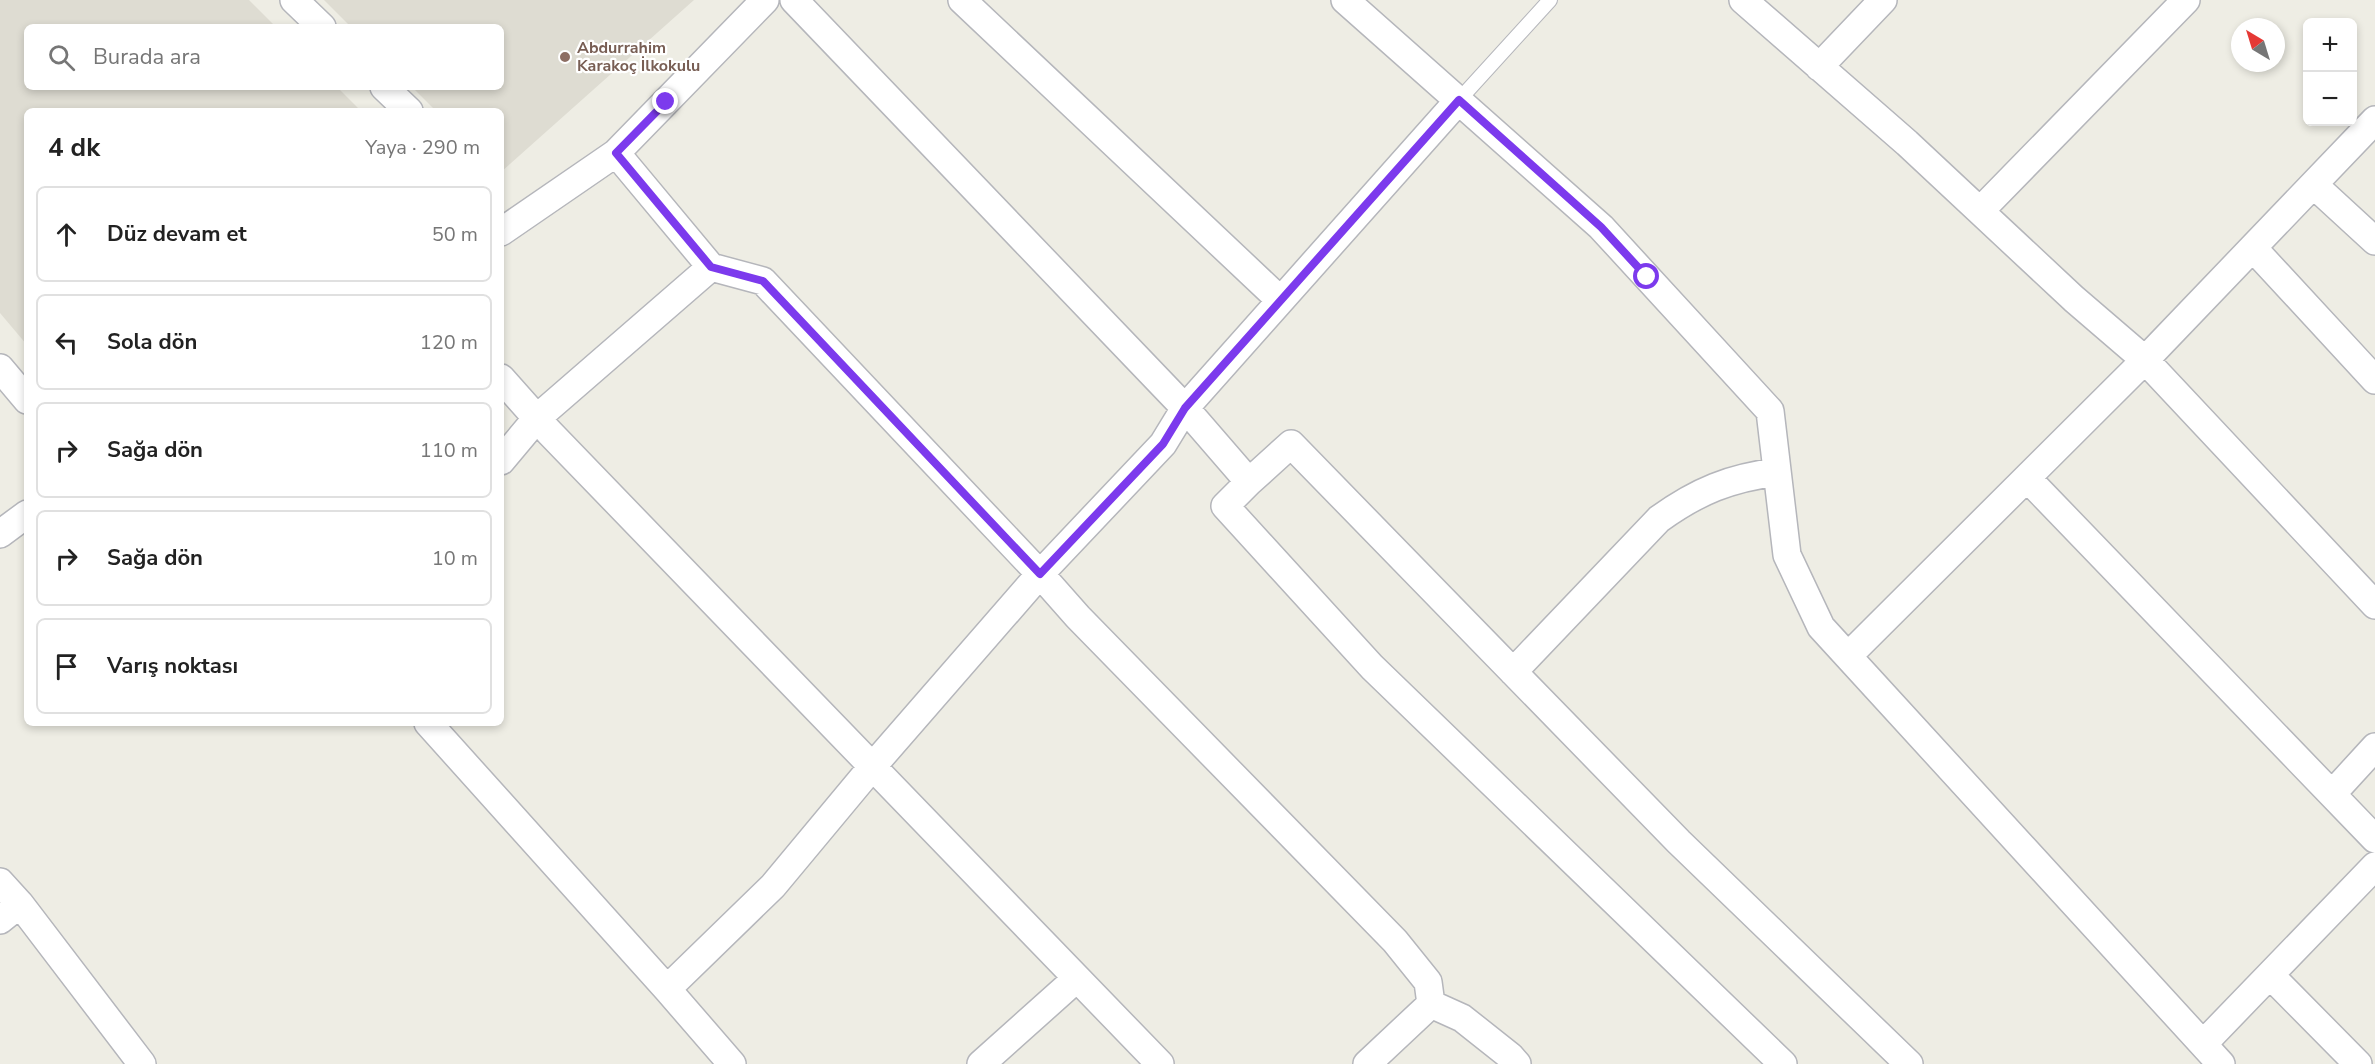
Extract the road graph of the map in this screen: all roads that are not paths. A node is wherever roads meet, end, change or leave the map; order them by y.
1 (294, 0) edge
2 (765, 0) edge
3 (794, 0) edge
4 (962, 0) edge
5 (1345, 0) edge
6 (1550, 0) edge
7 (1743, 0) edge
8 (1882, 0) edge
9 (2186, 0) edge
10 (319, 24) edge
11 (1820, 67) junction
12 (387, 90) edge
13 (1459, 100) junction
14 (406, 108) edge
15 (2375, 120) edge
16 (616, 153) junction
17 (2314, 185) junction
18 (1980, 211) junction
19 (504, 228) edge
20 (2375, 241) edge
21 (2253, 248) junction
22 (711, 267) junction
23 (1280, 300) junction
24 (2145, 360) junction
25 (0, 368) edge
26 (2375, 380) edge
27 (504, 381) edge
28 (24, 396) edge
29 (1185, 408) junction
30 (537, 418) junction
31 (504, 457) edge
32 (1777, 472) junction
33 (2027, 478) junction
34 (1249, 482) junction
35 (24, 516) edge
36 (0, 534) edge
37 (1040, 574) junction
38 (2375, 605) edge
39 (1848, 656) junction
40 (1513, 672) junction
41 (431, 726) edge
42 (2375, 747) edge
43 (872, 767) junction
44 (2332, 794) junction
45 (2375, 839) edge
46 (2375, 867) edge
47 (0, 882) edge
48 (10, 912) edge
49 (2270, 975) junction
50 (1076, 979) junction
51 (667, 989) junction
52 (1431, 1004) junction
53 (2203, 1044) junction
54 (142, 1064) edge
55 (732, 1064) edge
56 (981, 1064) edge
57 (1160, 1064) edge
58 (1367, 1064) edge
59 (1517, 1064) edge
60 (1783, 1064) edge
61 (1909, 1064) edge
62 (2222, 1064) edge
63 (2358, 1064) edge

1 - 10 street
2 - 16 street
3 - 29 street
4 - 23 street
5 - 13 street
6 - 13 lane
7 - 11 street
8 - 11 street
9 - 18 street
11 - 18 street
12 - 14 street
13 - 23 street
13 - 32 street
15 - 17 street
16 - 19 street
16 - 22 street
17 - 20 street
17 - 21 street
18 - 24 street
21 - 24 street
21 - 26 street
22 - 30 street
22 - 37 street
23 - 29 street
24 - 33 street
24 - 38 street
25 - 28 street
27 - 30 street
29 - 34 street
29 - 37 street
30 - 31 street
30 - 43 street
32 - 39 street
32 - 40 street
33 - 39 street
33 - 44 street
34 - 40 street
34 - 60 street
35 - 36 street
37 - 43 street
37 - 52 street
39 - 53 street
40 - 61 street
41 - 51 street
42 - 44 street
43 - 50 street
43 - 51 street
44 - 45 street
46 - 49 street
47 - 48 street
48 - 54 street
49 - 53 street
49 - 63 street
50 - 56 street
50 - 57 street
51 - 55 street
52 - 58 street
52 - 59 street
53 - 62 street

